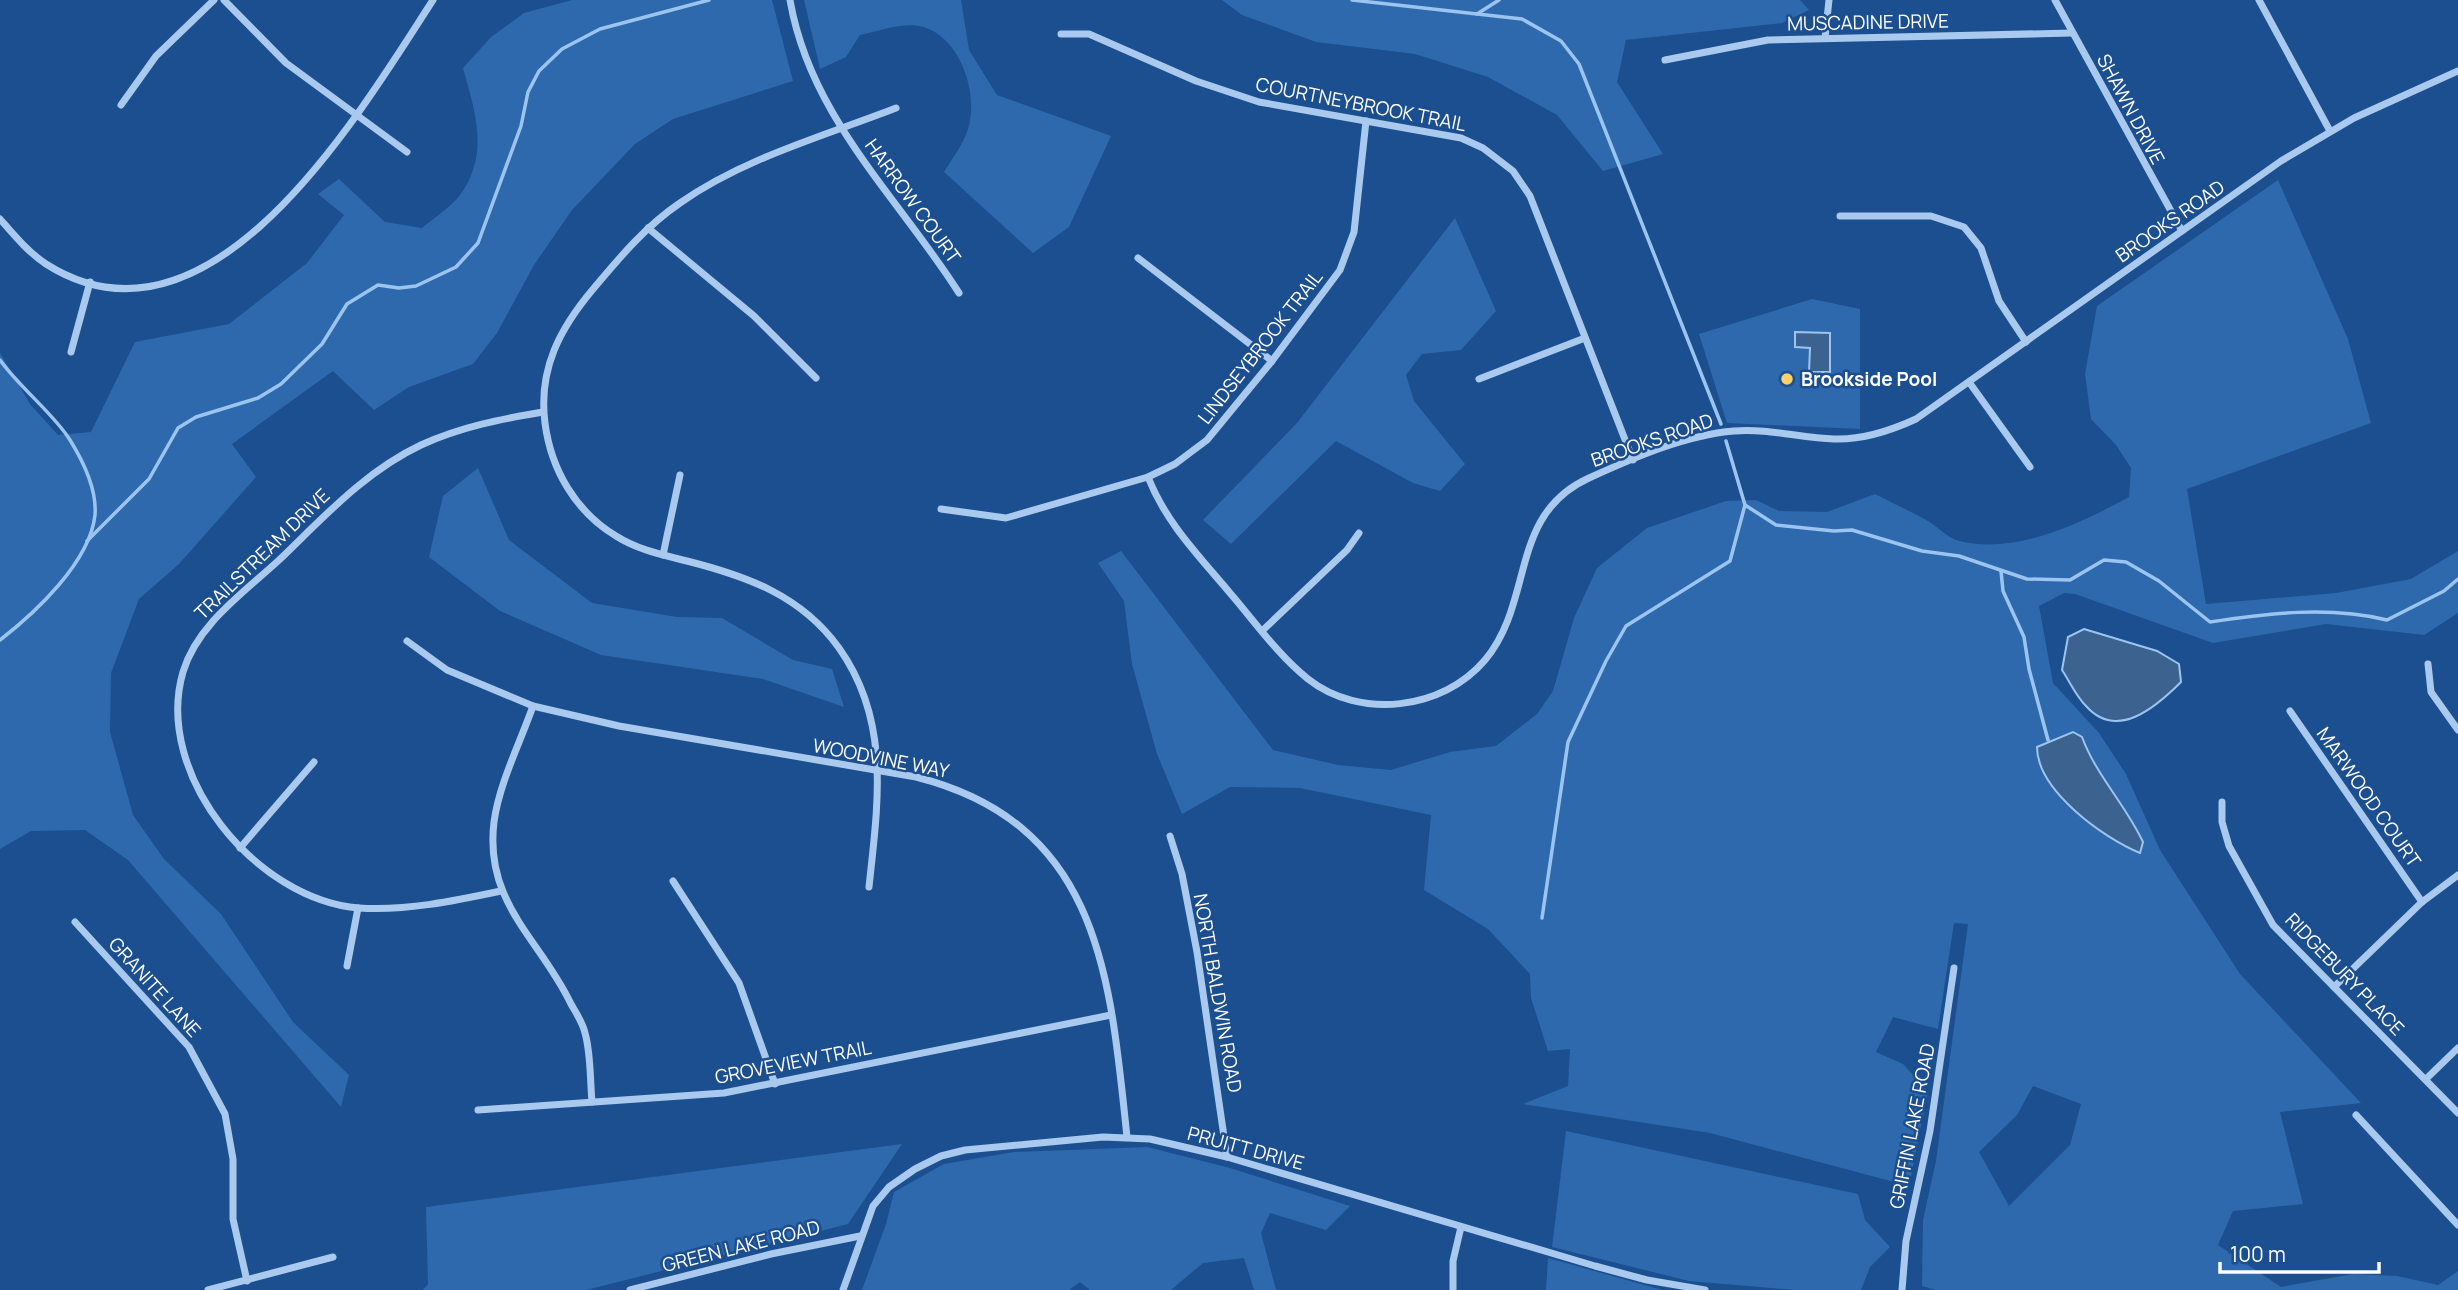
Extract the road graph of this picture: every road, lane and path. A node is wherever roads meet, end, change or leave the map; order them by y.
1 (214, 0) edge
2 (224, 0) edge
3 (433, 0) edge
4 (790, 0) edge
5 (1829, 0) edge
6 (2055, 0) edge
7 (2259, 0) edge
8 (2072, 33) junction
9 (1061, 34) dead end
10 (1825, 38) junction
11 (1665, 60) dead end
12 (2458, 71) edge
13 (121, 105) dead end
14 (896, 108) dead end
15 (358, 115) junction
16 (1366, 121) junction
17 (842, 129) junction
18 (2330, 131) junction
19 (407, 152) dead end
20 (1840, 216) dead end
21 (0, 219) edge
22 (648, 228) junction
23 (2182, 231) junction
24 (1138, 258) dead end
25 (90, 282) junction
26 (959, 293) dead end
27 (1586, 338) junction
28 (2026, 342) junction
29 (71, 352) dead end
30 (1272, 361) junction
31 (816, 378) dead end
32 (1479, 379) dead end
33 (1969, 382) junction
34 (543, 412) junction
35 (1633, 460) junction
36 (2030, 467) dead end
37 (680, 475) dead end
38 (1148, 477) junction
39 (941, 509) dead end
40 (1359, 533) dead end
41 (663, 555) junction
42 (1262, 631) junction
43 (407, 641) dead end
44 (2428, 664) dead end
45 (533, 706) junction
46 (2290, 711) dead end
47 (2458, 730) edge
48 (314, 762) dead end
49 (878, 771) junction
50 (2222, 802) dead end
51 (1170, 836) dead end
52 (240, 848) junction
53 (2458, 876) edge
54 (673, 881) dead end
55 (869, 887) dead end
56 (500, 891) junction
57 (2422, 902) junction
58 (359, 908) junction
59 (75, 922) dead end
60 (347, 966) dead end
61 (1955, 968) dead end
62 (2334, 987) junction
63 (1111, 1015) junction
64 (2458, 1048) edge
65 (2426, 1079) junction
66 (775, 1084) junction
67 (592, 1102) junction
68 (478, 1110) dead end
69 (2458, 1112) edge
70 (2356, 1115) dead end
71 (1127, 1137) junction
72 (1227, 1157) junction
73 (2458, 1225) edge
74 (1461, 1227) junction
75 (860, 1236) junction
76 (333, 1257) dead end
77 (247, 1281) junction
78 (208, 1290) edge
79 (630, 1290) edge
80 (843, 1290) edge
81 (1453, 1290) edge
82 (1705, 1290) edge
83 (1902, 1290) edge

1 - 13 street
2 - 15 street
3 - 15 street
4 - 17 street, HARROW COURT
5 - 10 street
6 - 8 street, SHAWN DRIVE
7 - 18 street
8 - 10 street, MUSCADINE DRIVE
8 - 23 street, SHAWN DRIVE
9 - 16 street, COURTNEYBROOK TRAIL
10 - 11 street, MUSCADINE DRIVE
12 - 18 street, BROOKS ROAD
14 - 17 street
15 - 19 street
15 - 25 street
16 - 27 street, COURTNEYBROOK TRAIL
16 - 30 street, LINDSEYBROOK TRAIL
17 - 22 street
17 - 26 street, HARROW COURT
18 - 23 street, BROOKS ROAD
20 - 28 street
21 - 25 street
22 - 31 street
22 - 34 street
23 - 28 street, BROOKS ROAD
24 - 30 street
25 - 29 street
27 - 32 street
27 - 35 street, COURTNEYBROOK TRAIL
28 - 33 street, BROOKS ROAD
30 - 38 street, LINDSEYBROOK TRAIL
33 - 35 street, BROOKS ROAD
33 - 36 street
34 - 41 street
34 - 52 street, TRAILSTREAM DRIVE
35 - 42 street, BROOKS ROAD
37 - 41 street
38 - 39 street, LINDSEYBROOK TRAIL
38 - 42 street, BROOKS ROAD
40 - 42 street
41 - 49 street
43 - 45 street, WOODVINE WAY
44 - 47 street
45 - 49 street, WOODVINE WAY
45 - 56 street
46 - 57 street, MARWOOD COURT
48 - 52 street
49 - 55 street
49 - 63 street, WOODVINE WAY
50 - 62 street, RIDGEBURY PLACE
51 - 72 street, NORTH BALDWIN ROAD
52 - 58 street, TRAILSTREAM DRIVE
53 - 57 street
54 - 66 street
56 - 58 street, TRAILSTREAM DRIVE
56 - 67 street
57 - 62 street
58 - 60 street
59 - 77 street, GRANITE LANE
61 - 83 street, GRIFFIN LAKE ROAD
62 - 65 street, RIDGEBURY PLACE
63 - 66 street, GROVEVIEW TRAIL
63 - 71 street, WOODVINE WAY
64 - 65 street
65 - 69 street, RIDGEBURY PLACE
66 - 67 street, GROVEVIEW TRAIL
67 - 68 street, GROVEVIEW TRAIL
70 - 73 street
71 - 72 street, PRUITT DRIVE
71 - 75 street, PRUITT DRIVE
72 - 74 street, PRUITT DRIVE
74 - 81 street
74 - 82 street, PRUITT DRIVE
75 - 79 street, GREEN LAKE ROAD
75 - 80 street, PRUITT DRIVE
76 - 77 street
77 - 78 street

